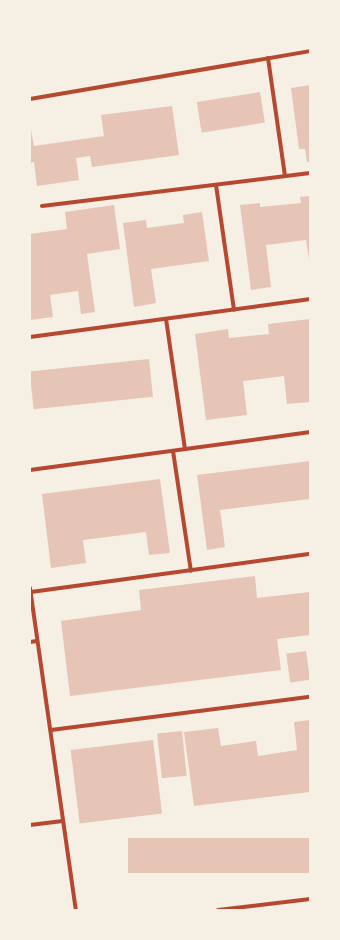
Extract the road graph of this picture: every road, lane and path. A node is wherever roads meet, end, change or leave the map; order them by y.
1 (310, 50) edge
2 (268, 58) junction
3 (30, 99) edge
4 (310, 173) edge
5 (285, 176) junction
6 (216, 185) junction
7 (42, 206) dead end
8 (310, 299) edge
9 (234, 310) junction
10 (166, 319) junction
11 (30, 337) edge
12 (310, 432) edge
13 (185, 450) junction
14 (173, 451) junction
15 (30, 470) edge
16 (310, 554) edge
17 (191, 571) junction
18 (30, 590) edge
19 (37, 641) junction
20 (30, 642) edge
21 (310, 697) edge
22 (51, 730) junction
23 (63, 821) junction
24 (30, 825) edge
25 (310, 898) edge
26 (76, 910) edge
27 (218, 910) edge

1 - 2 street
2 - 3 street
2 - 5 street
4 - 5 street
5 - 6 street
6 - 7 street
6 - 9 street
8 - 9 street
9 - 10 street
10 - 11 street
10 - 13 street
12 - 13 street
13 - 14 street
14 - 15 street
14 - 17 street
16 - 17 street
17 - 18 street
18 - 19 street
19 - 20 street
19 - 22 street
21 - 22 street
22 - 23 street
23 - 24 street
23 - 26 street
25 - 27 street

